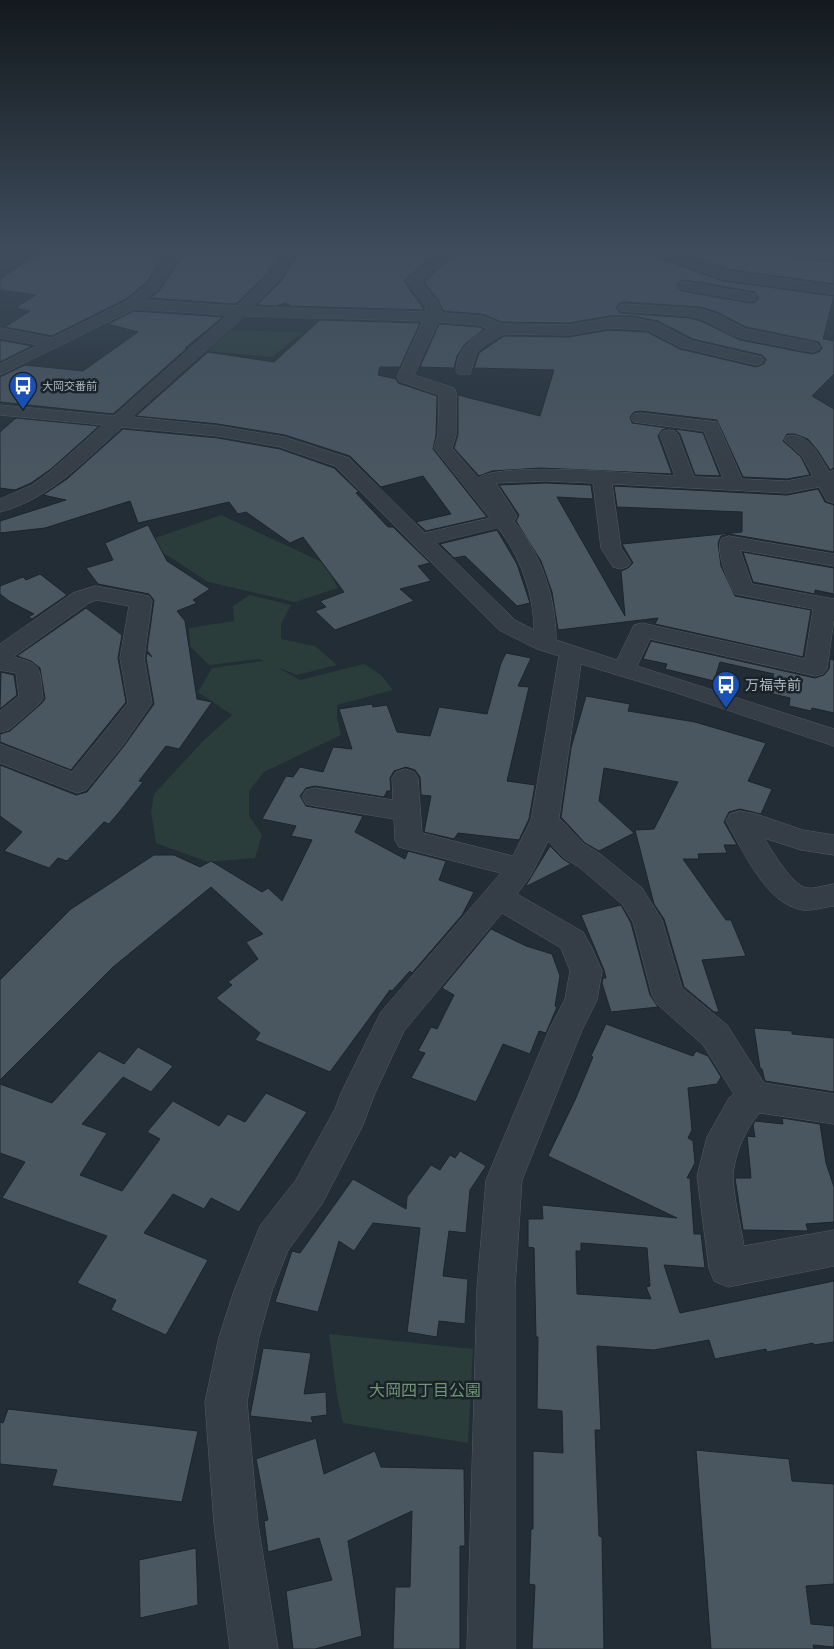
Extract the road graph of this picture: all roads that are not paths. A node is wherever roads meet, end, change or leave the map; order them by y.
1 (89, 326) edge
2 (224, 326) edge
3 (430, 326) edge
4 (493, 326) edge
5 (592, 326) edge
6 (652, 326) edge
7 (728, 326) edge
8 (500, 329) junction
9 (0, 333) edge
10 (54, 344) junction
11 (812, 347) dead end
12 (756, 360) dead end
13 (0, 370) edge
14 (464, 371) dead end
15 (0, 410) edge
16 (640, 418) dead end
17 (118, 422) junction
18 (669, 435) dead end
19 (793, 440) dead end
20 (602, 478) junction
21 (829, 478) edge
22 (687, 482) junction
23 (735, 485) junction
24 (834, 497) edge
25 (0, 506) edge
26 (504, 521) junction
27 (421, 540) junction
28 (834, 560) edge
29 (620, 563) dead end
30 (830, 605) edge
31 (558, 648) junction
32 (0, 655) edge
33 (0, 663) edge
34 (624, 669) junction
35 (0, 724) edge
36 (834, 724) edge
37 (805, 728) junction
38 (834, 738) edge
39 (0, 753) edge
40 (405, 778) dead end
41 (315, 797) dead end
42 (407, 812) junction
43 (545, 820) junction
44 (834, 845) edge
45 (520, 868) junction
46 (834, 894) edge
47 (499, 897) junction
48 (754, 1097) junction
49 (834, 1109) edge
50 (834, 1248) edge
51 (254, 1649) edge
52 (491, 1649) edge

1 - 10 street
2 - 17 street
3 - 26 street
4 - 8 street
5 - 8 street
6 - 12 street
7 - 11 street
8 - 14 street
9 - 10 street
10 - 13 street
15 - 17 street
16 - 23 street
17 - 25 street
17 - 27 street
18 - 22 street
19 - 21 street
20 - 22 street
20 - 26 street
20 - 29 street
21 - 23 street
21 - 24 street
22 - 23 street
26 - 27 street
26 - 31 street
27 - 31 street
28 - 30 street
30 - 34 street
31 - 34 street
31 - 43 street
32 - 39 street
33 - 35 street
34 - 37 street
36 - 37 street
37 - 38 street
40 - 42 street
41 - 42 street
42 - 45 street
43 - 45 street
43 - 48 street
44 - 46 street
45 - 47 street
47 - 51 street
47 - 52 street
48 - 49 street
48 - 50 street

